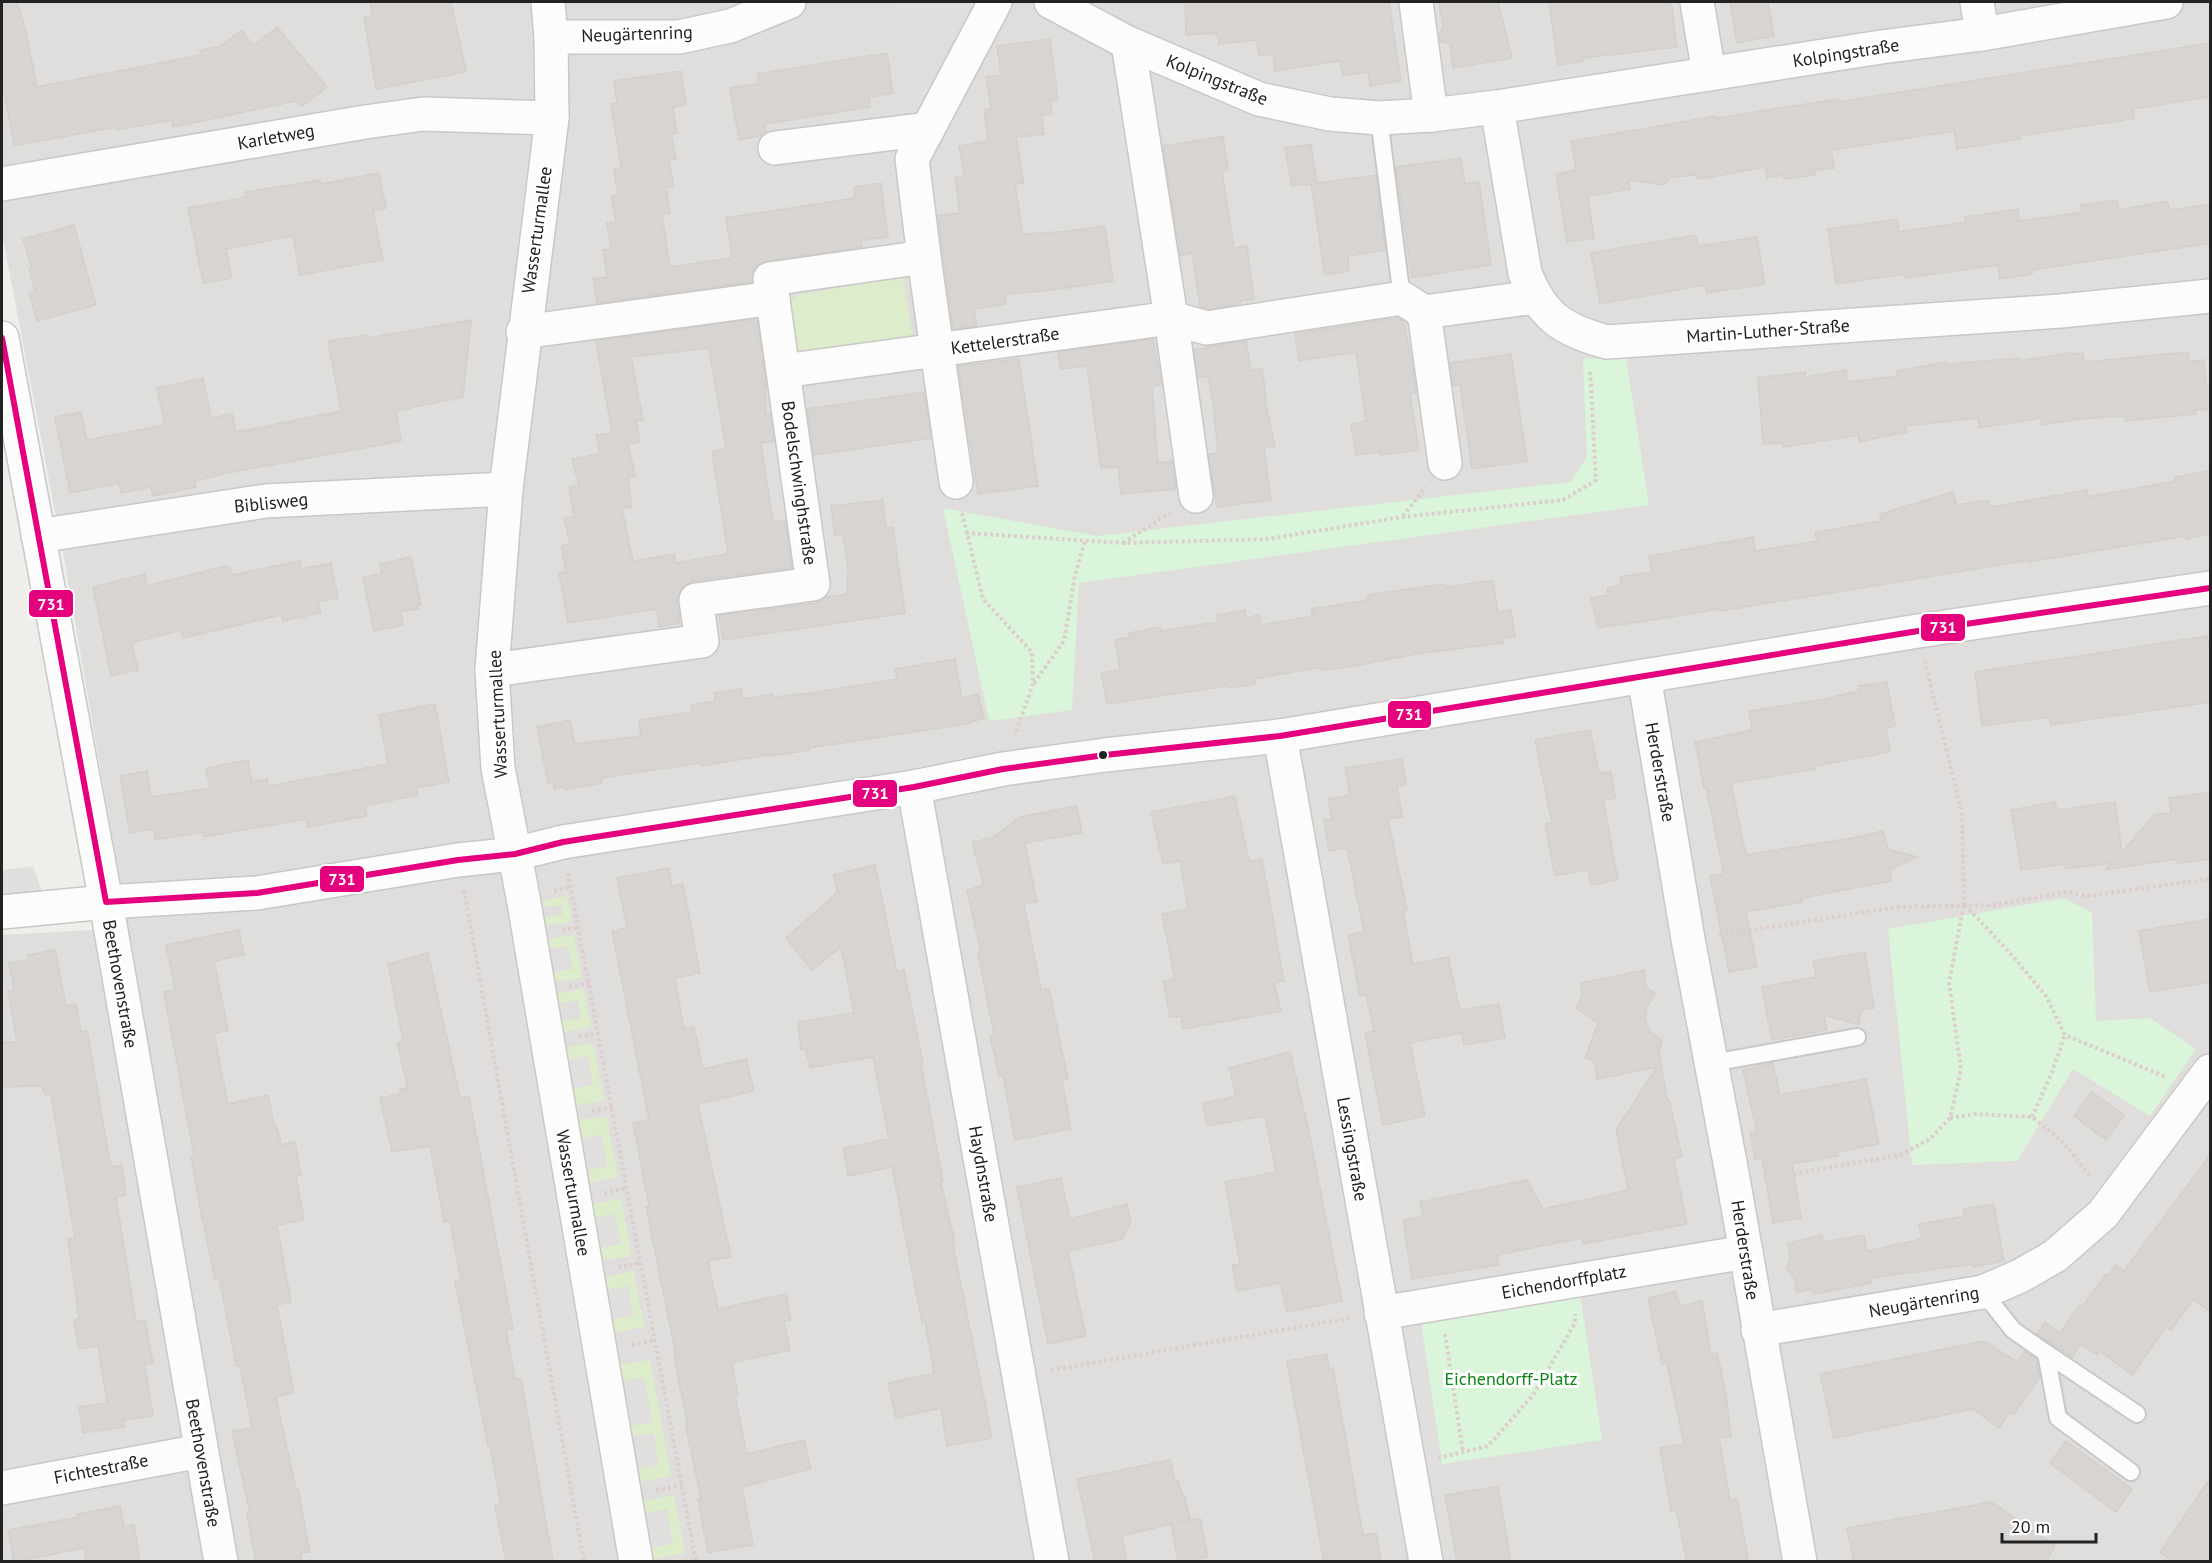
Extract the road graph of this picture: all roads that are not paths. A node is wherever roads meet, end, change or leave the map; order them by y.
1 (548, 2) edge
2 (789, 2) edge
3 (994, 2) edge
4 (1051, 2) edge
5 (1416, 2) edge
6 (1697, 2) edge
7 (1977, 2) edge
8 (2166, 2) edge
9 (1982, 34) junction
10 (551, 37) junction
11 (1128, 44) junction
12 (1709, 74) junction
13 (1497, 107) junction
14 (1431, 115) junction
15 (552, 118) junction
16 (1379, 118) junction
17 (928, 129) junction
18 (775, 148) dead end
19 (2, 184) edge
20 (924, 257) junction
21 (2211, 296) edge
22 (1535, 297) junction
23 (773, 298) junction
24 (1413, 305) junction
25 (1171, 318) junction
26 (524, 332) junction
27 (2, 338) edge
28 (937, 350) junction
29 (783, 371) junction
30 (1445, 463) dead end
31 (956, 482) road end
32 (506, 489) junction
33 (1196, 496) road end
34 (38, 536) junction
35 (2211, 588) edge
36 (492, 670) junction
37 (1644, 676) junction
38 (1280, 736) junction
39 (914, 787) junction
40 (515, 854) junction
41 (106, 902) junction
42 (2, 912) edge
43 (1857, 1037) dead end
44 (1712, 1063) junction
45 (2204, 1081) edge
46 (1746, 1252) junction
47 (1983, 1292) junction
48 (1381, 1313) junction
49 (1758, 1330) junction
50 (2046, 1353) junction
51 (2137, 1414) dead end
52 (201, 1450) junction
53 (2132, 1472) dead end
54 (2, 1488) edge
55 (221, 1562) edge
56 (636, 1562) edge
57 (1052, 1562) edge
58 (1426, 1562) edge
59 (1800, 1562) edge

1 - 10 street, Wasserturmallee
2 - 10 street, Neugärtenring
3 - 17 street
4 - 11 street, Kolpingstraße
5 - 14 street
6 - 12 street
7 - 9 street
8 - 9 street, Kolpingstraße
9 - 12 street, Kolpingstraße
10 - 15 street, Wasserturmallee
11 - 16 street, Kolpingstraße
11 - 25 street
12 - 13 street, Kolpingstraße
13 - 14 street, Kolpingstraße
13 - 22 street, Martin-Luther-Straße
14 - 16 street, Kolpingstraße
15 - 19 street, Karletweg
15 - 26 street, Wasserturmallee
16 - 24 lane
17 - 18 street
17 - 20 street
20 - 23 street, Bodelschwinghstraße
20 - 28 street
21 - 22 street, Martin-Luther-Straße
22 - 24 street, Kettelerstraße
23 - 26 street
23 - 29 street, Bodelschwinghstraße
24 - 25 street, Kettelerstraße
24 - 30 street
25 - 28 street, Kettelerstraße
25 - 33 street
26 - 32 street, Wasserturmallee
27 - 34 street, Beethovenstraße
28 - 29 street
28 - 31 street, Kettelerstraße
29 - 36 street, Bodelschwinghstraße
32 - 34 street, Biblisweg
32 - 36 street, Wasserturmallee
34 - 41 street, Beethovenstraße
35 - 37 street
36 - 40 street, Wasserturmallee
37 - 38 street
37 - 44 street, Herderstraße
38 - 39 street
38 - 48 street, Lessingstraße
39 - 40 street
39 - 57 street, Haydnstraße
40 - 41 street
40 - 56 street, Wasserturmallee
41 - 42 street
41 - 52 street, Beethovenstraße
43 - 44 lane
44 - 46 street, Herderstraße
45 - 47 street, Neugärtenring
46 - 48 street, Eichendorffplatz
46 - 49 street, Herderstraße
47 - 49 street, Neugärtenring
47 - 50 lane
48 - 58 street, Lessingstraße
49 - 59 street, Herderstraße
50 - 51 lane
50 - 53 lane
52 - 54 street, Fichtestraße
52 - 55 street, Beethovenstraße

